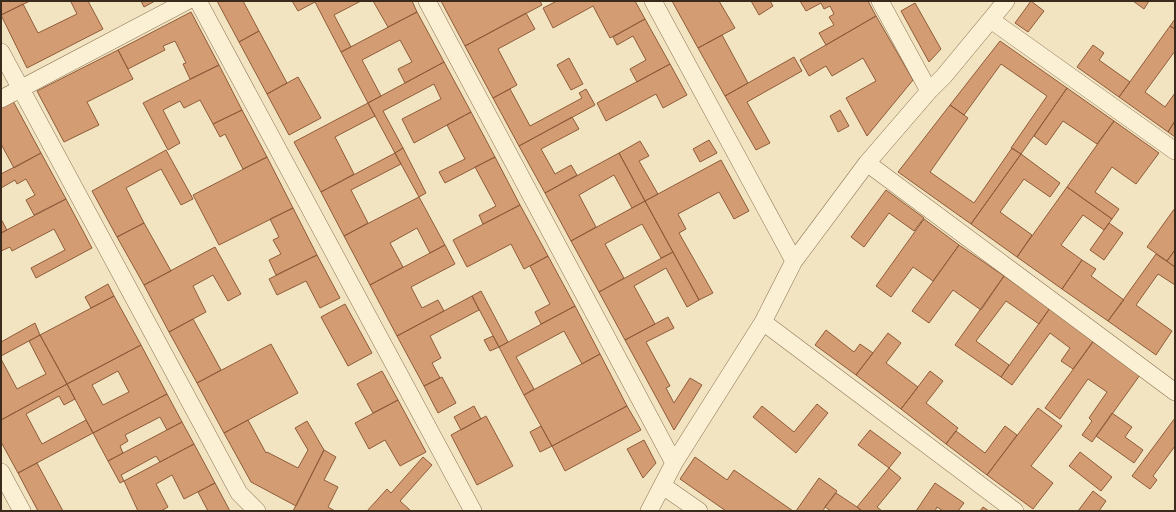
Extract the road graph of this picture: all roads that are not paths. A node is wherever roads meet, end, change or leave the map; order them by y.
1 (187, 1) edge
2 (198, 1) edge
3 (427, 1) edge
4 (653, 1) edge
5 (880, 1) edge
6 (1006, 1) edge
7 (991, 20) junction
8 (1, 52) edge
9 (20, 89) junction
10 (929, 91) junction
11 (1, 99) edge
12 (1175, 151) edge
13 (867, 163) junction
14 (794, 261) junction
15 (763, 322) junction
16 (1175, 392) edge
17 (674, 463) junction
18 (1, 472) edge
19 (663, 486) junction
20 (22, 511) edge
21 (257, 511) edge
22 (473, 511) edge
23 (649, 511) edge
24 (699, 511) edge
25 (1015, 511) edge

1 - 9 street
2 - 22 street
3 - 17 street
4 - 14 street
5 - 10 street
6 - 7 street
7 - 10 street
7 - 12 street
8 - 9 street
9 - 11 street
9 - 21 street
10 - 13 street
13 - 14 street
13 - 16 street
14 - 15 street
15 - 17 street
15 - 25 street
17 - 19 street
18 - 20 street
19 - 23 street
19 - 24 street

